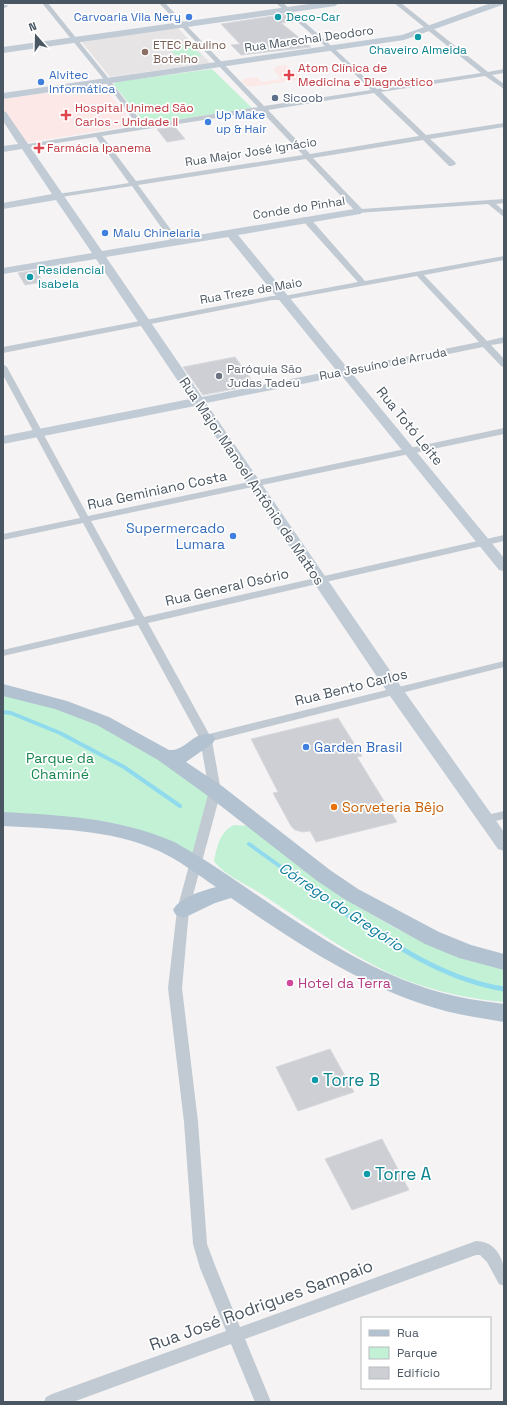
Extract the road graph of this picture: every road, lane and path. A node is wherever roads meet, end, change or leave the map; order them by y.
1 (45, 3) edge
2 (162, 3) edge
3 (279, 3) edge
4 (335, 3) edge
5 (398, 3) edge
6 (499, 3) edge
7 (286, 10) junction
8 (182, 24) junction
9 (428, 29) junction
10 (75, 39) junction
11 (330, 48) junction
12 (3, 50) edge
13 (221, 64) junction
14 (504, 72) edge
15 (488, 74) junction
16 (108, 81) junction
17 (504, 87) edge
18 (376, 92) junction
19 (3, 96) edge
20 (264, 109) junction
21 (3, 114) edge
22 (504, 124) edge
23 (143, 128) junction
24 (98, 135) junction
25 (424, 137) junction
26 (24, 146) junction
27 (3, 150) edge
28 (308, 156) junction
29 (452, 164) dead end
30 (132, 184) junction
31 (58, 196) junction
32 (504, 201) edge
33 (490, 202) junction
34 (3, 206) edge
35 (360, 211) junction
36 (504, 215) edge
37 (306, 219) junction
38 (230, 232) junction
39 (176, 242) junction
40 (100, 256) junction
41 (504, 258) edge
42 (3, 271) edge
43 (418, 274) junction
44 (363, 283) junction
45 (284, 298) junction
46 (146, 324) junction
47 (504, 340) edge
48 (485, 344) junction
49 (3, 350) edge
50 (504, 364) edge
51 (3, 367) edge
52 (345, 372) junction
53 (197, 401) junction
54 (504, 431) edge
55 (38, 433) junction
56 (3, 440) edge
57 (410, 451) junction
58 (254, 484) junction
59 (86, 519) junction
60 (3, 537) edge
61 (504, 538) edge
62 (484, 543) junction
63 (504, 567) edge
64 (320, 580) junction
65 (141, 621) junction
66 (3, 653) edge
67 (504, 664) edge
68 (3, 690) edge
69 (396, 692) junction
70 (206, 739) junction
71 (165, 756) junction
72 (215, 791) junction
73 (504, 815) edge
74 (3, 819) edge
75 (487, 820) junction
76 (504, 845) edge
77 (196, 864) junction
78 (235, 890) junction
79 (183, 910) junction
80 (504, 962) edge
81 (504, 1013) edge
82 (504, 1279) edge
83 (236, 1335) junction
84 (52, 1402) edge
85 (263, 1402) edge

1 - 10 street
2 - 8 street
3 - 7 street
4 - 7 street
5 - 9 street
6 - 9 street, Rua Marechal Deodoro
7 - 8 street
7 - 11 street
8 - 10 street
8 - 13 street
9 - 11 street, Rua Marechal Deodoro
9 - 15 street
10 - 12 street
10 - 16 street
11 - 13 street, Rua Marechal Deodoro
11 - 18 street
13 - 16 street, Rua Marechal Deodoro
13 - 20 street
14 - 15 street
15 - 17 street
15 - 18 street
16 - 19 street, Rua Marechal Deodoro
16 - 23 street
18 - 20 street
18 - 25 street
20 - 23 street
20 - 28 street
21 - 26 street, Rua Major Manoel Antônio de Mattos
22 - 25 street, Rua Major José Ignácio
23 - 24 street
24 - 26 street
24 - 30 street
25 - 28 street, Rua Major José Ignácio
25 - 29 street
26 - 27 street
26 - 31 street, Rua Major Manoel Antônio de Mattos
28 - 30 street, Rua Major José Ignácio
28 - 35 street
30 - 31 street, Rua Major José Ignácio
30 - 39 street
31 - 34 street, Rua Major José Ignácio
31 - 40 street, Rua Major Manoel Antônio de Mattos
32 - 33 street, Conde do Pinhal
33 - 35 street, Conde do Pinhal
33 - 36 street
35 - 37 street, Conde do Pinhal
37 - 38 street, Conde do Pinhal
37 - 44 street
38 - 39 street, Conde do Pinhal
38 - 45 street, Rua Totó Leite
39 - 40 street, Conde do Pinhal
40 - 42 street, Conde do Pinhal
40 - 46 street, Rua Major Manoel Antônio de Mattos
41 - 43 street, Rua Treze de Maio
43 - 44 street, Rua Treze de Maio
43 - 48 street
44 - 45 street, Rua Treze de Maio
45 - 46 street, Rua Treze de Maio
45 - 52 street, Rua Totó Leite
46 - 49 street, Rua Treze de Maio
46 - 53 street, Rua Major Manoel Antônio de Mattos
47 - 48 street, Rua Jesuíno de Arruda
48 - 50 street
48 - 52 street, Rua Jesuíno de Arruda
51 - 55 street
52 - 53 street, Rua Jesuíno de Arruda
52 - 57 street, Rua Totó Leite
53 - 55 street, Rua Jesuíno de Arruda
53 - 58 street, Rua Major Manoel Antônio de Mattos
54 - 57 street, Rua Geminiano Costa
55 - 56 street, Rua Jesuíno de Arruda
55 - 59 street
57 - 58 street, Rua Geminiano Costa
57 - 62 street, Rua Totó Leite
58 - 59 street, Rua Geminiano Costa
58 - 64 street, Rua Major Manoel Antônio de Mattos
59 - 60 street, Rua Geminiano Costa
59 - 65 street
61 - 62 street, Rua General Osório
62 - 63 street, Rua Totó Leite
62 - 64 street, Rua General Osório
64 - 65 street, Rua General Osório
64 - 69 street, Rua Major Manoel Antônio de Mattos
65 - 66 street, Rua General Osório
65 - 70 street
67 - 69 street, Rua Bento Carlos
68 - 71 main road
69 - 70 street, Rua Bento Carlos
69 - 75 street, Rua Major Manoel Antônio de Mattos
70 - 71 main road
70 - 72 street
71 - 72 main road
72 - 77 street
72 - 80 main road
73 - 75 street
74 - 77 main road
75 - 76 street, Rua Major Manoel Antônio de Mattos
77 - 78 main road
77 - 79 street
78 - 79 main road
78 - 81 main road
79 - 83 street
82 - 83 street, Rua José Rodrigues Sampaio
83 - 84 street, Rua José Rodrigues Sampaio
83 - 85 street

